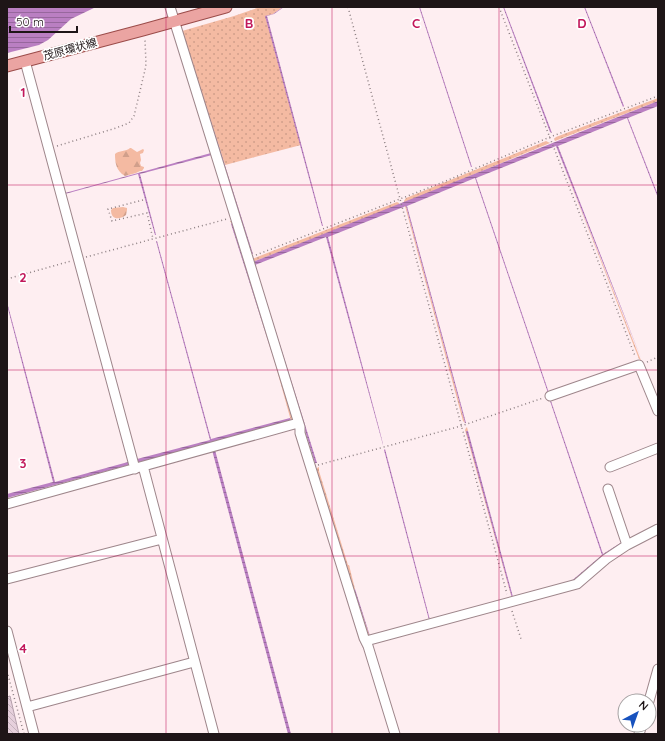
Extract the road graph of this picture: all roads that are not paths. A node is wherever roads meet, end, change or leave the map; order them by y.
1 (170, 7) edge
2 (226, 7) edge
3 (174, 22) junction
4 (25, 61) junction
5 (7, 66) edge
6 (550, 396) road end
7 (658, 411) edge
8 (298, 423) junction
9 (658, 448) edge
10 (610, 467) dead end
11 (139, 468) junction
12 (608, 489) dead end
13 (7, 504) edge
14 (658, 529) edge
15 (162, 539) junction
16 (627, 545) junction
17 (7, 579) edge
18 (7, 631) edge
19 (366, 642) junction
20 (194, 662) junction
21 (658, 669) edge
22 (651, 693) edge
23 (27, 707) junction
24 (34, 734) edge
25 (214, 734) edge
26 (395, 734) edge

1 - 3 street
2 - 3 main road, 茂原環状線
3 - 4 main road, 茂原環状線
3 - 8 street
4 - 5 main road, 茂原環状線
4 - 11 street
6 - 7 street
8 - 11 street
8 - 19 street
9 - 10 street
11 - 13 street
11 - 15 street
12 - 16 street
14 - 16 street
15 - 17 street
15 - 20 street
16 - 19 street
18 - 23 street
19 - 26 street
20 - 23 street
20 - 25 street
21 - 22 street
23 - 24 street

